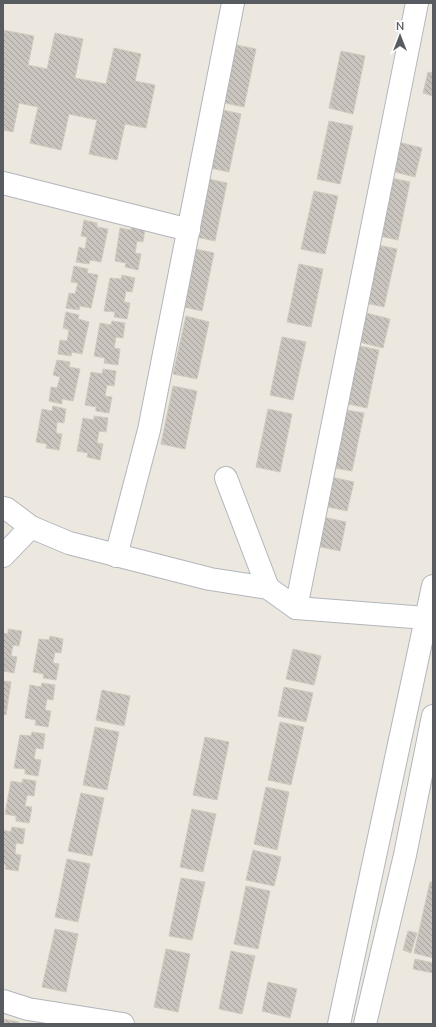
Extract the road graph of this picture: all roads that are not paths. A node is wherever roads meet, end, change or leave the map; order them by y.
1 (233, 3) edge
2 (412, 7) edge
3 (3, 183) edge
4 (189, 230) junction
5 (226, 478) dead end
6 (3, 508) edge
7 (31, 527) junction
8 (3, 556) edge
9 (116, 556) junction
10 (433, 586) edge
11 (268, 588) junction
12 (296, 608) junction
13 (426, 618) junction
14 (433, 716) edge
15 (3, 1001) edge
16 (371, 1023) edge
17 (122, 1024) edge
18 (339, 1024) edge

1 - 4 street
2 - 12 street
3 - 4 street
4 - 9 street
5 - 11 street
6 - 7 street
7 - 8 street
7 - 9 street
9 - 11 street
10 - 13 street
11 - 12 street
12 - 13 street
13 - 18 street
14 - 16 street
15 - 17 street

